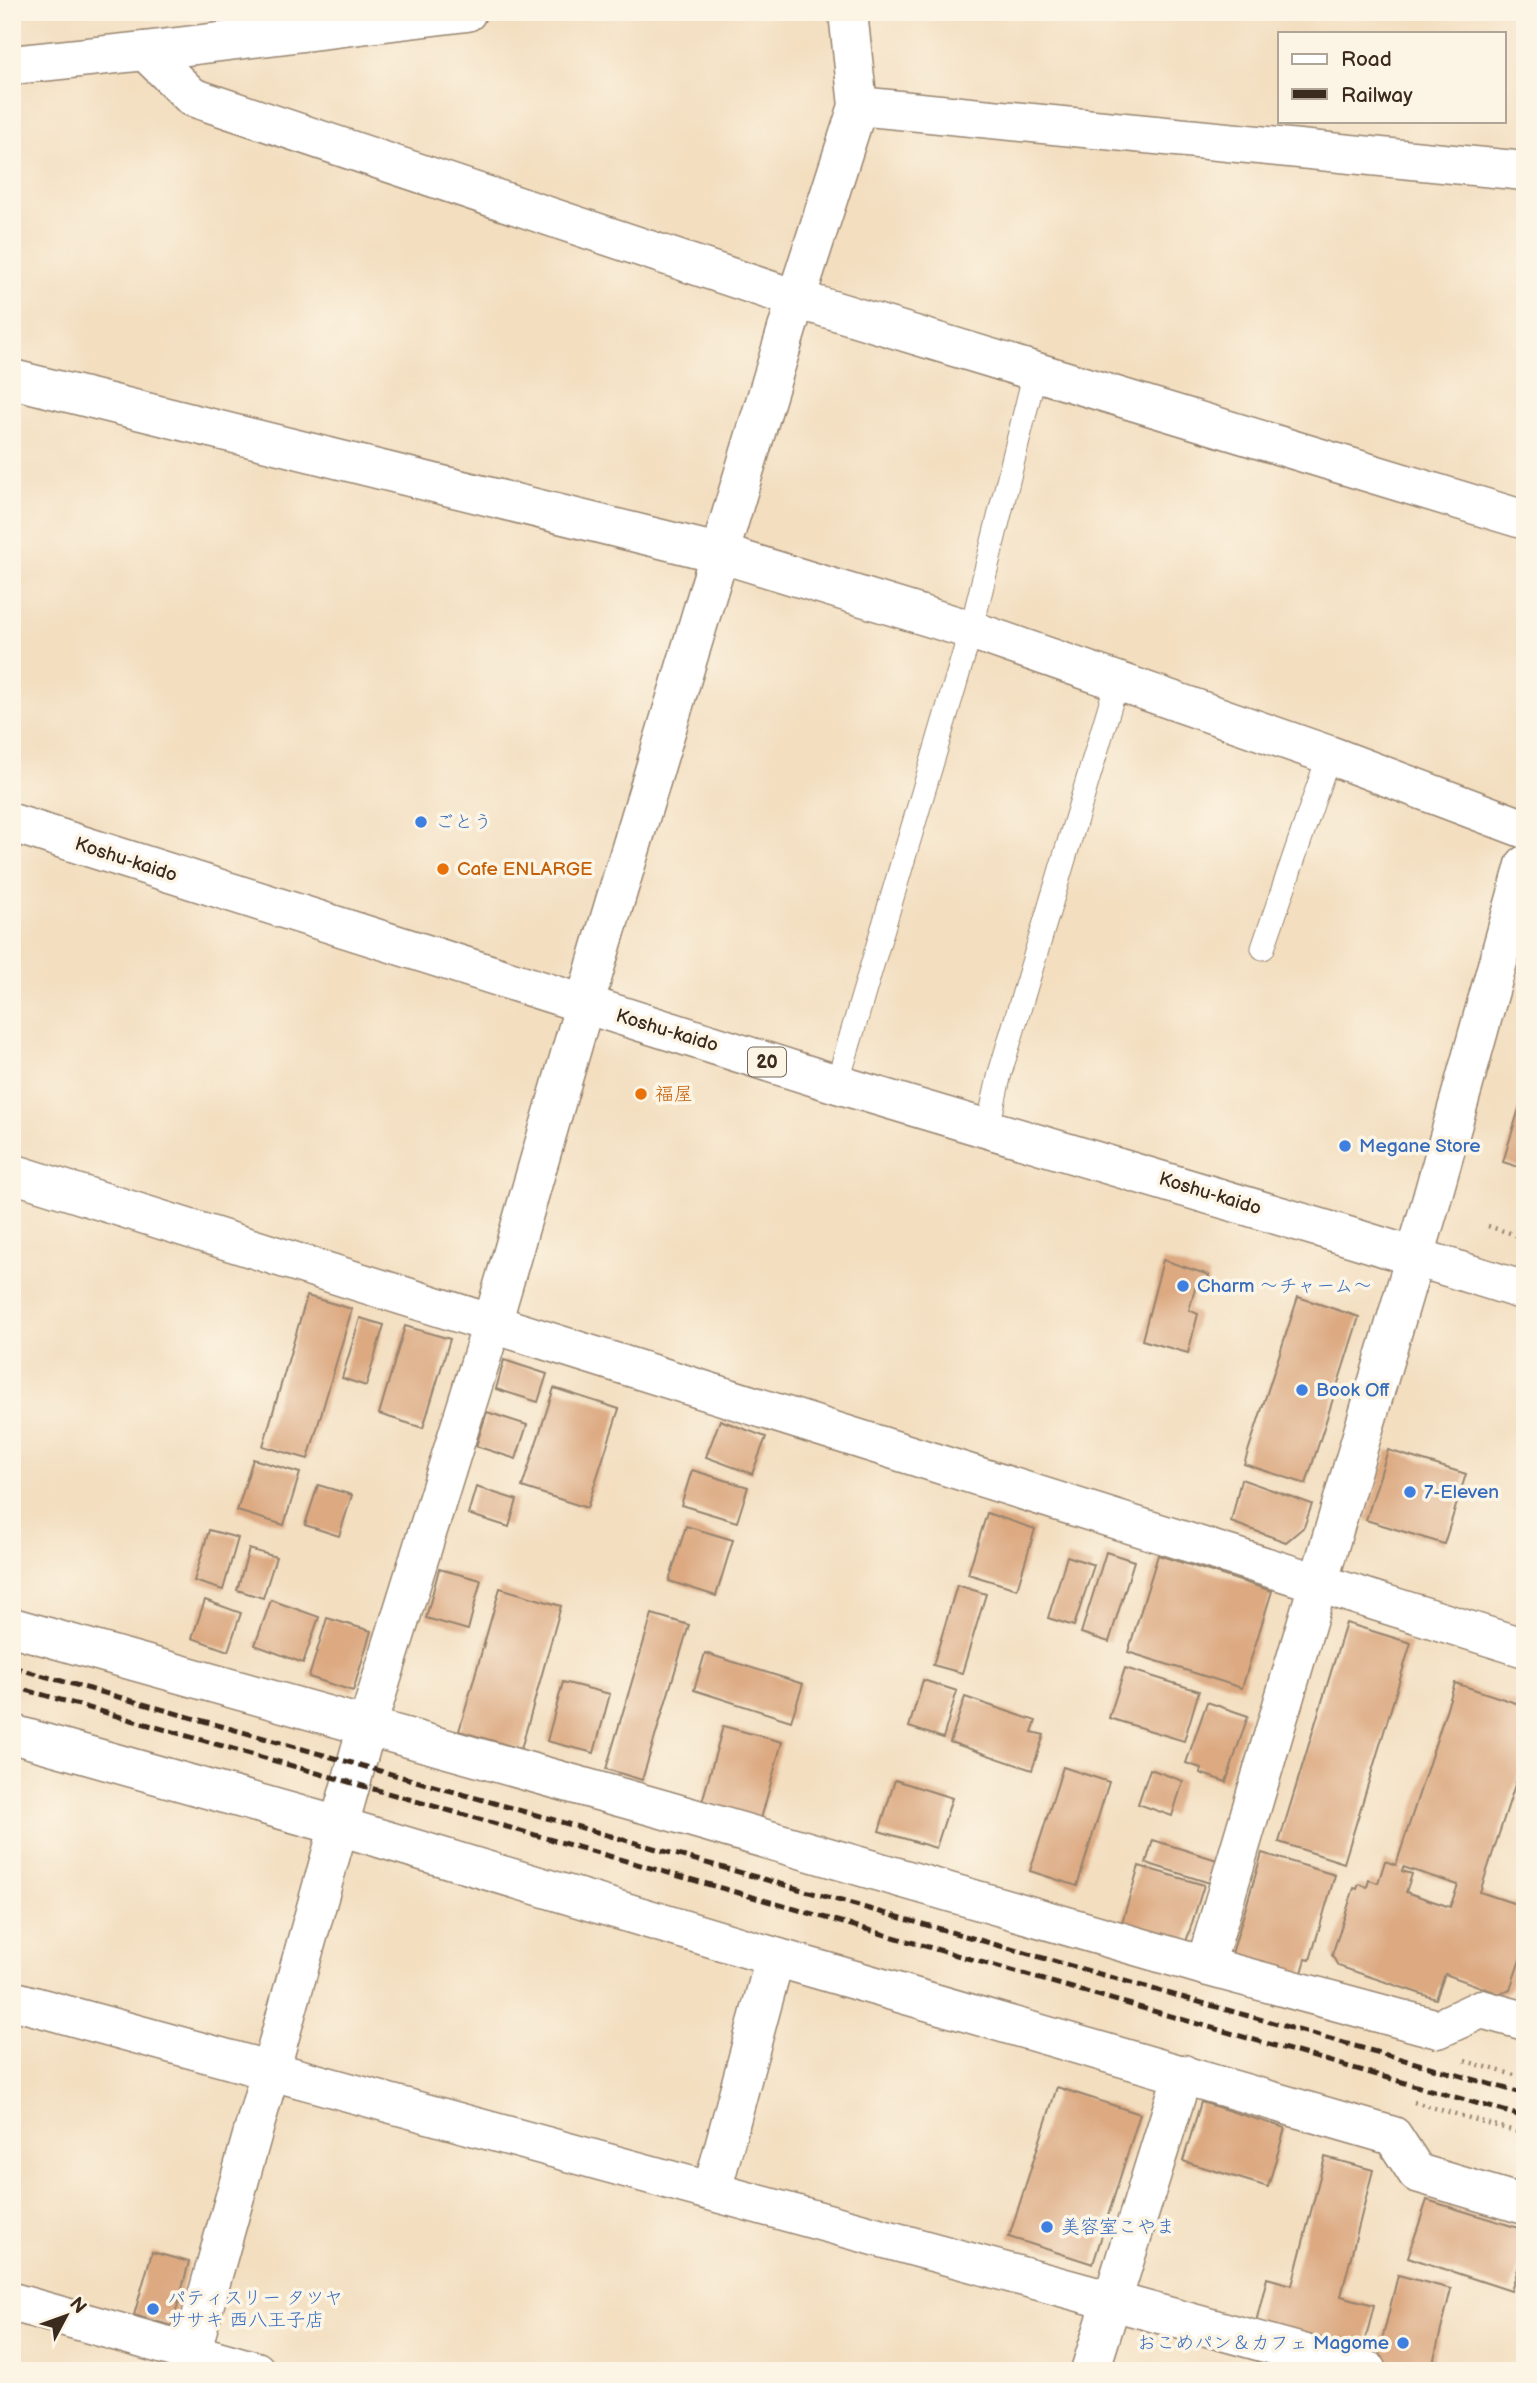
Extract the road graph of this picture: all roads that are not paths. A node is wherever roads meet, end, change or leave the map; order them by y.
1 (467, 12) edge
2 (848, 12) edge
3 (145, 51) junction
4 (12, 65) edge
5 (858, 106) junction
6 (1525, 171) edge
7 (796, 299) junction
8 (1035, 372) junction
9 (12, 379) edge
10 (1525, 520) edge
11 (722, 554) junction
12 (971, 630) junction
13 (1117, 681) junction
14 (1329, 755) junction
15 (12, 823) edge
16 (1525, 829) edge
17 (1525, 865) edge
18 (1263, 948) dead end
19 (585, 1006) junction
20 (837, 1084) junction
21 (988, 1128) junction
22 (12, 1173) edge
23 (1415, 1256) junction
24 (1525, 1291) edge
25 (492, 1324) junction
26 (1318, 1583) junction
27 (12, 1627) edge
28 (1525, 1648) edge
29 (367, 1726) junction
30 (12, 1734) edge
31 (339, 1826) junction
32 (775, 1957) junction
33 (1205, 1966) junction
34 (12, 2000) edge
35 (1525, 2021) edge
36 (270, 2071) junction
37 (1183, 2074) junction
38 (712, 2191) junction
39 (1525, 2205) edge
40 (1111, 2301) junction
41 (12, 2302) edge
42 (188, 2362) edge
43 (256, 2371) edge
44 (1090, 2371) edge
45 (1368, 2371) edge

1 - 3 main road
2 - 5 main road
3 - 4 main road
3 - 7 main road
5 - 6 main road
5 - 7 main road
7 - 8 main road
7 - 11 main road
8 - 10 main road
8 - 12 lane
9 - 11 main road
11 - 12 main road
11 - 19 main road
12 - 13 main road
12 - 20 lane
13 - 14 main road
13 - 21 lane
14 - 16 main road
14 - 18 lane
15 - 19 main road, Koshu-kaido / 20
17 - 23 main road
19 - 20 main road, Koshu-kaido / 20
19 - 25 main road
20 - 21 main road, Koshu-kaido / 20
21 - 23 main road, Koshu-kaido / 20
22 - 25 main road
23 - 24 main road, Koshu-kaido / 20
23 - 26 main road
25 - 26 main road
25 - 29 main road
26 - 28 main road
26 - 33 main road
27 - 29 main road
29 - 31 main road
29 - 33 main road
30 - 31 main road
31 - 32 main road
31 - 36 main road
32 - 37 main road
32 - 38 main road
33 - 35 main road
34 - 36 main road
36 - 38 main road
36 - 42 main road
37 - 39 main road
37 - 40 main road
38 - 40 main road
40 - 44 main road
40 - 45 main road
41 - 42 main road
42 - 43 main road

